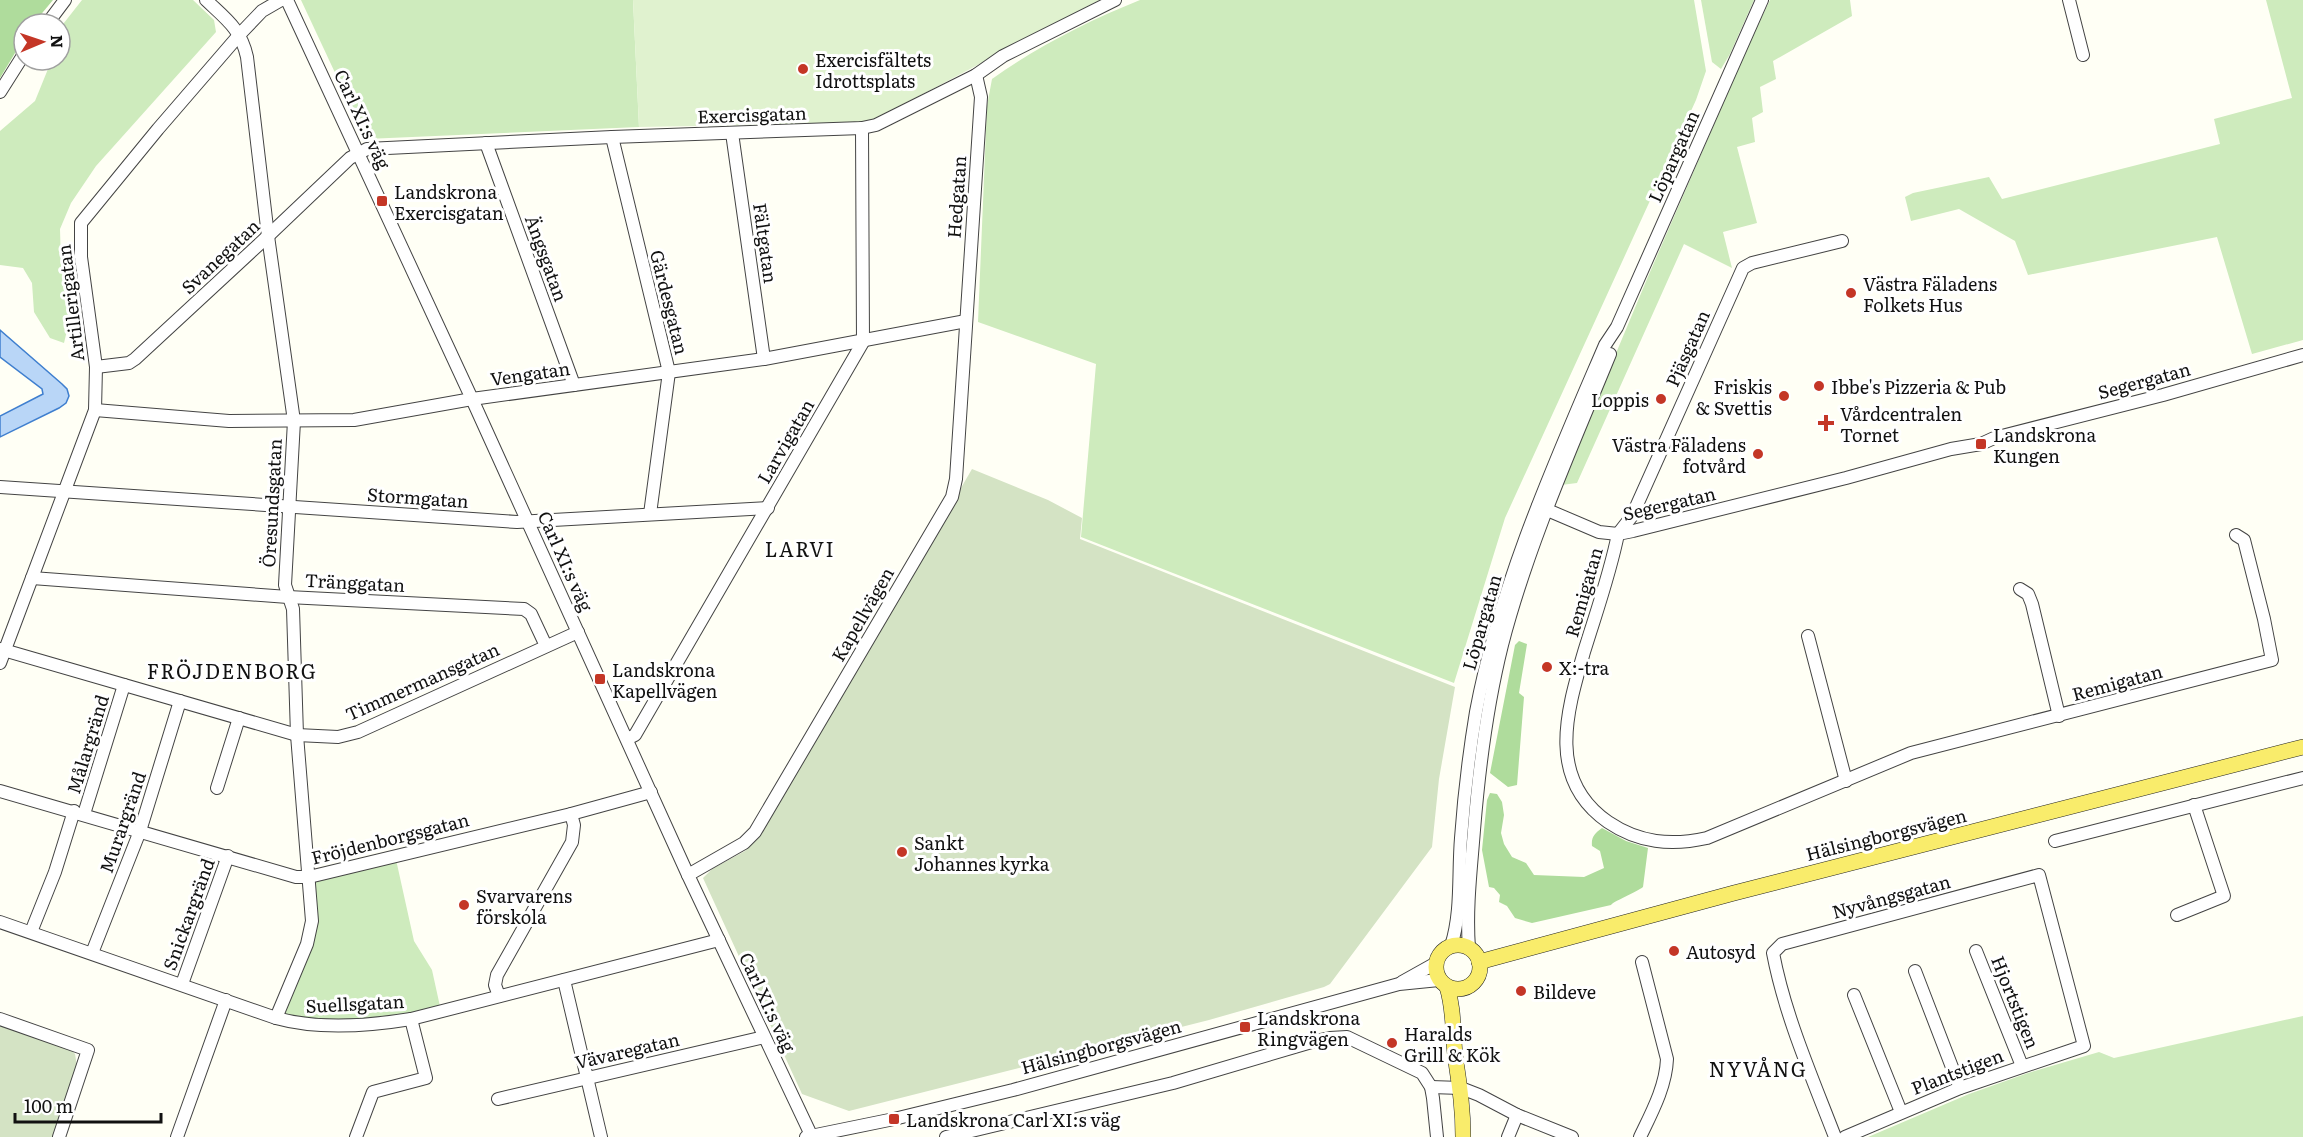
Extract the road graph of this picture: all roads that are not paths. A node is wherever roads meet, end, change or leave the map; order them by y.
1 (206, 0) edge
2 (281, 0) edge
3 (287, 0) edge
4 (1115, 0) edge
5 (1762, 0) edge
6 (2069, 0) edge
7 (240, 34) junction
8 (2083, 55) dead end
9 (13, 72) edge
10 (976, 75) junction
11 (0, 92) edge
12 (862, 128) junction
13 (732, 133) junction
14 (612, 137) junction
15 (486, 143) junction
16 (359, 153) junction
17 (268, 236) junction
18 (1842, 241) dead end
19 (966, 321) junction
20 (863, 342) junction
21 (2303, 355) edge
22 (764, 359) junction
23 (96, 367) junction
24 (669, 372) junction
25 (574, 385) junction
26 (472, 399) junction
27 (95, 410) junction
28 (294, 421) junction
29 (0, 487) edge
30 (66, 491) junction
31 (288, 506) junction
32 (768, 508) junction
33 (1542, 508) junction
34 (650, 514) junction
35 (528, 522) junction
36 (1618, 534) junction
37 (2236, 535) dead end
38 (32, 578) junction
39 (2020, 589) dead end
40 (288, 597) junction
41 (578, 632) junction
42 (1808, 636) dead end
43 (546, 646) junction
44 (2, 649) edge
45 (0, 663) edge
46 (124, 685) junction
47 (180, 701) junction
48 (2059, 716) junction
49 (239, 718) junction
50 (297, 735) junction
51 (627, 739) junction
52 (2303, 747) edge
53 (2303, 778) edge
54 (1846, 781) junction
55 (217, 788) dead end
56 (0, 791) edge
57 (651, 792) junction
58 (2194, 805) junction
59 (79, 813) junction
60 (571, 814) junction
61 (140, 831) junction
62 (2055, 841) dead end
63 (228, 856) junction
64 (688, 874) junction
65 (309, 877) junction
66 (2177, 915) dead end
67 (0, 921) edge
68 (31, 932) junction
69 (719, 940) junction
70 (1451, 946) junction
71 (1469, 948) junction
72 (1976, 951) dead end
73 (92, 953) junction
74 (1479, 962) junction
75 (1642, 962) dead end
76 (1436, 963) junction
77 (1915, 971) dead end
78 (564, 980) junction
79 (1443, 983) junction
80 (182, 984) junction
81 (1399, 984) junction
82 (1467, 988) junction
83 (1854, 995) dead end
84 (499, 996) junction
85 (226, 1000) junction
86 (276, 1018) junction
87 (0, 1019) edge
88 (411, 1019) junction
89 (764, 1037) junction
90 (2084, 1046) joint
91 (2022, 1066) junction
92 (586, 1077) junction
93 (1431, 1087) junction
94 (1461, 1088) junction
95 (1960, 1088) junction
96 (498, 1099) dead end
97 (1901, 1112) junction
98 (1517, 1115) junction
99 (59, 1137) edge
100 (177, 1137) edge
101 (356, 1137) edge
102 (601, 1137) edge
103 (806, 1137) edge
104 (812, 1137) edge
105 (946, 1137) edge
106 (1437, 1137) edge
107 (1463, 1137) edge
108 (1508, 1137) edge
109 (1572, 1137) edge
110 (1640, 1137) edge
111 (1835, 1137) edge
112 (1845, 1137) edge

1 - 7 street, Öresundsgatan
2 - 7 street, Artillerigatan
3 - 16 street, Carl XI:s väg
4 - 10 street, Exercisgatan
5 - 33 street, Löpargatan
6 - 8 street
7 - 17 street, Öresundsgatan
7 - 23 street, Artillerigatan
9 - 11 street
10 - 12 street, Exercisgatan
10 - 19 street, Hedgatan
12 - 13 street, Exercisgatan
12 - 20 street
13 - 14 street, Exercisgatan
13 - 22 street, Fältgatan
14 - 15 street, Exercisgatan
14 - 24 street, Gärdesgatan
15 - 16 street, Exercisgatan
15 - 25 street, Ängsgatan
16 - 17 street, Svanegatan
16 - 26 street, Carl XI:s väg
17 - 23 street, Svanegatan
17 - 28 street, Öresundsgatan
18 - 36 street, Pjäsgatan
19 - 20 street, Vengatan
19 - 64 street, Kapellvägen
20 - 22 street, Vengatan
20 - 32 street, Larvigatan
21 - 36 street, Segergatan
22 - 24 street, Vengatan
23 - 27 street, Artillerigatan
24 - 25 street, Vengatan
24 - 34 street, Gärdesgatan
25 - 26 street, Vengatan
26 - 28 street, Vengatan
26 - 35 street, Carl XI:s väg
27 - 28 street, Vengatan
27 - 30 street, Artillerigatan
28 - 31 street, Öresundsgatan
29 - 30 street, Stormgatan
30 - 31 street, Stormgatan
30 - 38 street, Artillerigatan
31 - 35 street, Stormgatan
31 - 40 street, Öresundsgatan
32 - 34 street, Stormgatan
32 - 51 street, Larvigatan
33 - 36 street, Segergatan
33 - 70 street, Löpargatan
33 - 71 street, Löpargatan
34 - 35 street, Stormgatan
35 - 41 street, Carl XI:s väg
36 - 54 street, Remigatan
37 - 48 street, Remigatan
38 - 40 street, Tränggatan
38 - 44 street, Artillerigatan
39 - 48 street
40 - 43 street, Tränggatan
40 - 50 street, Öresundsgatan
41 - 43 street, Timmermansgatan
41 - 51 street, Carl XI:s väg
42 - 54 street
43 - 50 street, Timmermansgatan
44 - 45 street, Artillerigatan
44 - 46 street, Timmermansgatan
46 - 47 street, Timmermansgatan
46 - 59 street, Målargränd
47 - 49 street, Timmermansgatan
47 - 61 street, Murargränd
48 - 54 street, Remigatan
49 - 50 street, Timmermansgatan
49 - 55 street
50 - 65 street, Öresundsgatan
51 - 57 street, Carl XI:s väg
52 - 74 main road, Hälsingborgsvägen
53 - 58 street
56 - 59 street, Fröjdenborgsgatan
57 - 60 street, Fröjdenborgsgatan
57 - 64 street, Carl XI:s väg
58 - 62 street
58 - 66 street
59 - 61 street, Fröjdenborgsgatan
59 - 68 street, Målargränd
60 - 65 street, Fröjdenborgsgatan
60 - 84 street
61 - 63 street, Fröjdenborgsgatan
61 - 73 street, Murargränd
63 - 65 street, Fröjdenborgsgatan
63 - 80 street, Snickargränd
64 - 69 street, Carl XI:s väg
65 - 86 street, Öresundsgatan
67 - 68 street, Suellsgatan
68 - 73 street, Suellsgatan
69 - 78 street, Suellsgatan
69 - 89 street, Carl XI:s väg
70 - 71 main road
70 - 76 main road
71 - 74 main road
72 - 91 street, Hjortstigen
73 - 80 street, Suellsgatan
74 - 82 main road
75 - 110 street
76 - 79 main road
76 - 81 street, Hälsingborgsvägen
77 - 95 street
78 - 84 street, Suellsgatan
78 - 92 street
79 - 81 street, Hälsingborgsvägen
79 - 82 main road
79 - 94 main road
80 - 85 street, Suellsgatan
81 - 104 street, Hälsingborgsvägen
82 - 94 main road
83 - 97 street
84 - 88 street, Suellsgatan
85 - 86 street, Suellsgatan
85 - 100 street
86 - 88 street, Suellsgatan
87 - 99 street
88 - 101 street
89 - 92 street, Vävaregatan
89 - 104 street, Carl XI:s väg
90 - 91 street, Plantstigen
90 - 111 street, Nyvångsgatan
91 - 95 street, Plantstigen
92 - 96 street, Vävaregatan
92 - 102 street
93 - 94 street
93 - 105 street
93 - 106 street
94 - 98 street
94 - 107 main road
95 - 97 street, Plantstigen
97 - 112 street, Plantstigen
98 - 108 street
98 - 109 street
103 - 104 street, Hälsingborgsvägen

